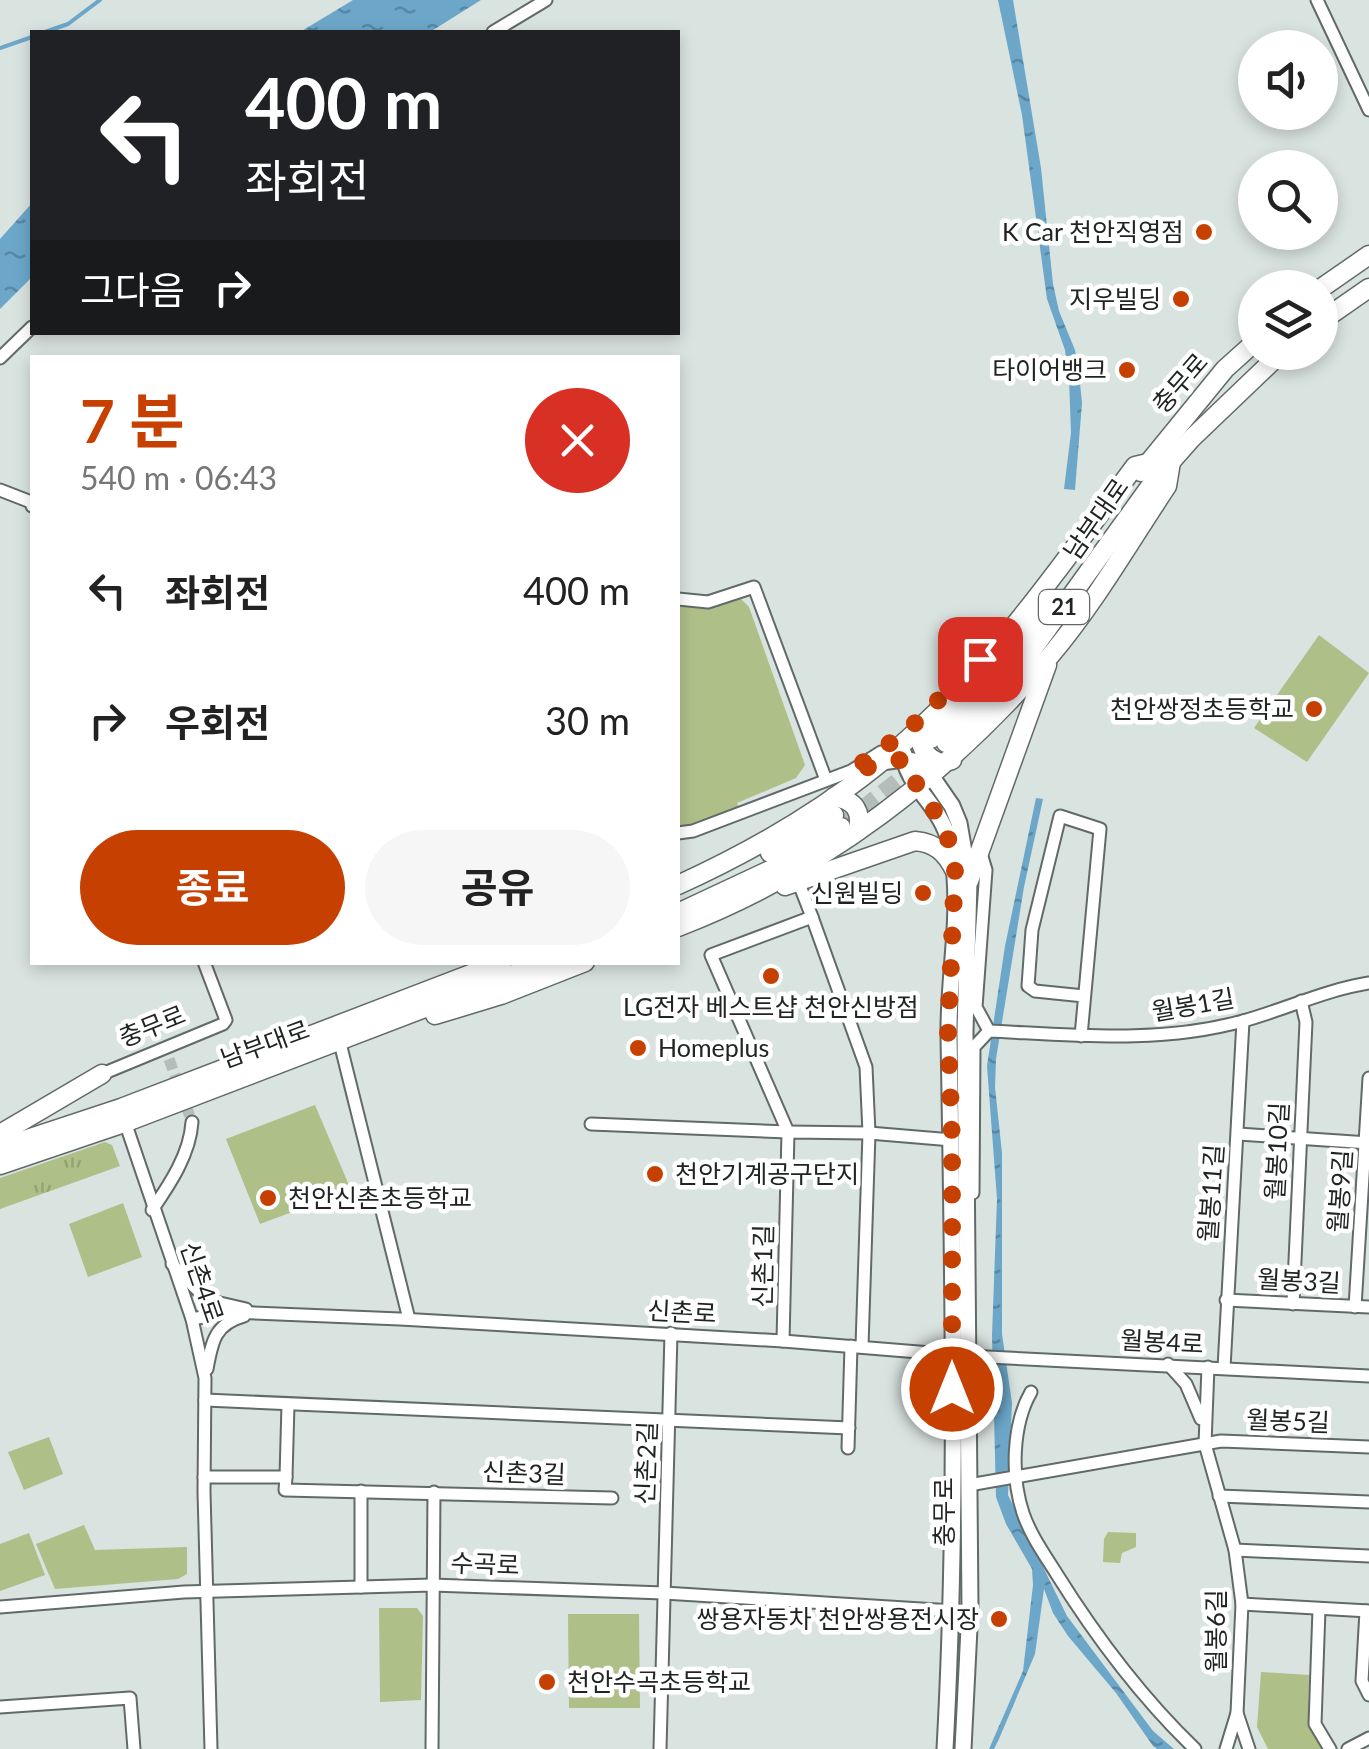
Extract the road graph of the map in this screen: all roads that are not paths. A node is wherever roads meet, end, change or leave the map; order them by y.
1 (546, 0) edge
2 (1317, 0) edge
3 (497, 30) edge
4 (1369, 110) edge
5 (1369, 255) edge
6 (1338, 277) edge
7 (1369, 288) edge
8 (1369, 301) edge
9 (1338, 311) edge
10 (1338, 316) edge
11 (30, 330) edge
12 (1238, 357) edge
13 (0, 358) edge
14 (1264, 370) edge
15 (1172, 462) junction
16 (1148, 463) junction
17 (0, 490) edge
18 (30, 502) edge
19 (680, 599) edge
20 (1006, 635) junction
21 (1051, 655) junction
22 (938, 741) junction
23 (905, 750) junction
24 (881, 762) junction
25 (851, 771) junction
26 (925, 782) junction
27 (839, 810) junction
28 (680, 833) edge
29 (980, 850) junction
30 (962, 876) junction
31 (798, 881) junction
32 (680, 884) edge
33 (680, 895) edge
34 (737, 903) junction
35 (680, 912) edge
36 (812, 917) junction
37 (680, 926) edge
38 (205, 965) edge
39 (465, 965) edge
40 (494, 965) edge
41 (536, 965) edge
42 (577, 965) edge
43 (1369, 983) edge
44 (1084, 996) junction
45 (1301, 1000) junction
46 (377, 1012) junction
47 (1243, 1021) junction
48 (989, 1030) junction
49 (368, 1032) junction
50 (1081, 1036) junction
51 (340, 1042) junction
52 (102, 1074) joint
53 (1369, 1078) edge
54 (122, 1116) junction
55 (192, 1122) tunnel mouth
56 (592, 1124) dead end
57 (788, 1132) junction
58 (869, 1133) junction
59 (0, 1134) edge
60 (1238, 1134) junction
61 (1300, 1137) junction
62 (952, 1140) junction
63 (1367, 1142) edge
64 (0, 1148) edge
65 (0, 1165) edge
66 (152, 1210) junction
67 (967, 1251) junction
68 (172, 1264) junction
69 (1226, 1300) junction
70 (1293, 1304) junction
71 (1362, 1307) edge
72 (254, 1313) junction
73 (192, 1318) junction
74 (409, 1319) junction
75 (671, 1333) junction
76 (784, 1340) junction
77 (857, 1346) junction
78 (960, 1355) junction
79 (1168, 1364) junction
80 (1208, 1367) junction
81 (1224, 1368) junction
82 (1369, 1376) edge
83 (205, 1378) junction
84 (1031, 1392) dead end
85 (205, 1400) junction
86 (288, 1404) junction
87 (670, 1422) junction
88 (1204, 1427) junction
89 (849, 1428) junction
90 (1205, 1444) junction
91 (1369, 1447) edge
92 (848, 1448) dead end
93 (204, 1477) junction
94 (286, 1477) junction
95 (1013, 1478) junction
96 (968, 1485) junction
97 (361, 1491) junction
98 (434, 1492) junction
99 (1219, 1496) junction
100 (612, 1498) dead end
101 (1369, 1502) edge
102 (1236, 1550) junction
103 (1369, 1556) edge
104 (432, 1585) junction
105 (361, 1587) junction
106 (206, 1593) junction
107 (664, 1593) junction
108 (1242, 1604) junction
109 (0, 1607) edge
110 (1320, 1609) junction
111 (1368, 1611) edge
112 (952, 1612) junction
113 (970, 1612) junction
114 (1369, 1695) edge
115 (0, 1707) edge
116 (1237, 1713) junction
117 (1369, 1738) edge
118 (134, 1749) edge
119 (211, 1749) edge
120 (432, 1749) edge
121 (660, 1749) edge
122 (945, 1749) edge
123 (963, 1749) edge
124 (1195, 1749) edge
125 (1226, 1749) edge
126 (1249, 1749) edge
127 (1330, 1749) edge
128 (1348, 1749) edge

1 - 3 street
2 - 4 street
5 - 6 highway
7 - 9 highway
8 - 10 highway
11 - 13 street
12 - 16 highway, 충무로
14 - 15 highway, 충무로 / 21
15 - 21 highway
15 - 22 highway, 남부대로 / 21
16 - 20 highway
16 - 22 highway, 남부대로
17 - 18 street
19 - 27 street
20 - 22 highway
20 - 25 street
21 - 22 highway
21 - 29 highway
22 - 23 highway
22 - 26 highway
23 - 24 highway
23 - 26 main road, 충무로
24 - 25 street
24 - 27 highway
25 - 27 street
26 - 27 highway
26 - 30 main road, 충무로
27 - 28 street
27 - 32 highway
27 - 33 highway
27 - 34 highway
27 - 35 highway
29 - 30 highway
29 - 48 street
30 - 31 highway
30 - 62 main road, 충무로
30 - 67 main road, 충무로
31 - 34 highway
31 - 36 street
34 - 37 highway
36 - 57 street, 신촌1길
36 - 58 street
38 - 52 street, 충무로
39 - 46 highway
40 - 46 highway, 남부대로
41 - 49 highway, 남부대로
42 - 49 highway
43 - 45 street, 월봉1길
44 - 44 street
44 - 50 street
45 - 47 street, 월봉1길
45 - 61 street, 월봉10길
46 - 54 highway, 남부대로
47 - 50 street, 월봉1길
47 - 60 street, 월봉11길
48 - 50 street, 월봉1길
48 - 67 street
49 - 51 highway, 남부대로
51 - 54 highway, 남부대로
51 - 74 street
52 - 59 highway
53 - 63 street, 월봉9길
54 - 64 highway, 남부대로
54 - 65 highway, 남부대로
54 - 66 street, 신촌4로
55 - 66 street
56 - 57 street
57 - 58 street
57 - 76 street, 신촌1길
58 - 62 street
58 - 77 street
60 - 61 street
60 - 69 street, 월봉11길
61 - 63 street
61 - 70 street, 월봉10길
62 - 78 main road, 충무로
63 - 71 street, 월봉9길
66 - 68 street, 신촌4로
67 - 78 main road, 충무로
68 - 72 street
68 - 73 street, 신촌4로
69 - 70 street, 월봉3길
69 - 81 street, 월봉11길
70 - 71 street, 월봉3길
72 - 73 street, 신촌로
72 - 74 street, 신촌로
72 - 83 street
73 - 83 street, 신촌4로
74 - 75 street, 신촌로
75 - 76 street, 신촌로
75 - 87 street, 신촌2길
76 - 77 street, 신촌로
77 - 78 street, 신촌로
77 - 89 street
78 - 79 street, 월봉4로
78 - 96 main road, 충무로
78 - 112 main road, 충무로
79 - 80 street, 월봉4로
79 - 88 street
80 - 81 street, 월봉4로
80 - 88 street, 월봉6길
81 - 82 street, 월봉4로
83 - 85 street, 신촌4로
84 - 95 street
85 - 86 street
85 - 93 street, 신촌4로
86 - 87 street
86 - 94 street
87 - 89 street
87 - 107 street, 신촌2길
88 - 90 street, 월봉6길
89 - 92 street
90 - 91 street, 월봉5길
90 - 95 street, 월봉5길
90 - 99 street, 월봉6길
93 - 94 street
93 - 106 street, 신촌4로
94 - 97 street
95 - 96 street, 월봉5길
95 - 124 street
96 - 113 main road, 충무로
97 - 98 street
97 - 105 street
98 - 100 street, 신촌3길
98 - 104 street
99 - 101 street
99 - 102 street, 월봉6길
102 - 103 street
102 - 108 street, 월봉6길
104 - 105 street, 수곡로
104 - 107 street, 수곡로
104 - 120 street
105 - 106 street, 수곡로
106 - 109 street, 수곡로
106 - 119 street, 신촌4로
107 - 112 street, 수곡로
107 - 121 street, 신촌2길
108 - 110 street
108 - 116 street, 월봉6길
110 - 111 street
110 - 127 street
111 - 114 street
112 - 113 street, 수곡로
112 - 122 main road, 충무로
113 - 123 main road, 충무로
115 - 118 street
116 - 125 street
116 - 126 street
117 - 128 street

